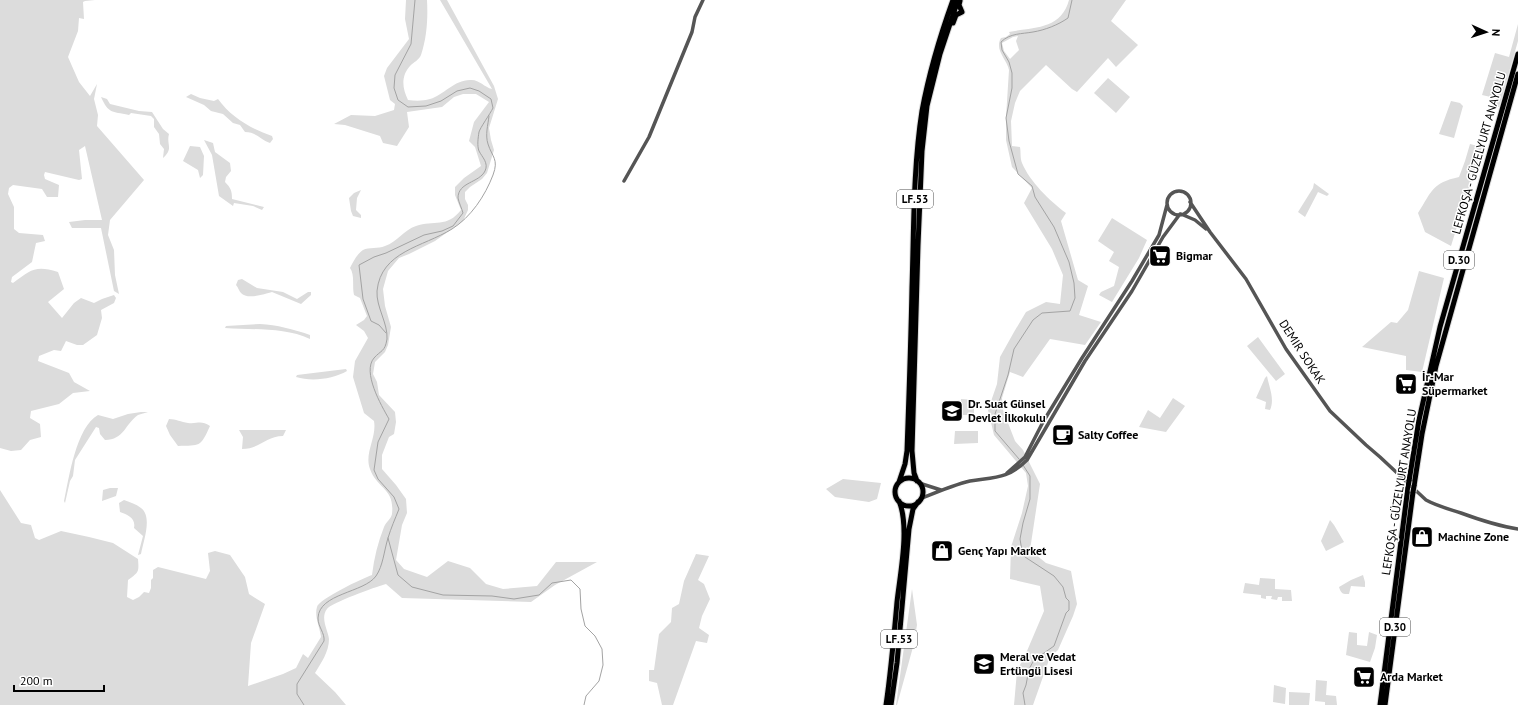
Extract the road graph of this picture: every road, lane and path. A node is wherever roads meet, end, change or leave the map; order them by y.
1 (702, 0) edge
2 (953, 0) edge
3 (959, 0) edge
4 (1518, 54) edge
5 (1518, 74) edge
6 (927, 106) junction
7 (624, 180) dead end
8 (1190, 202) junction
9 (1167, 205) junction
10 (1180, 214) junction
11 (1210, 232) junction
12 (1026, 458) junction
13 (899, 482) junction
14 (918, 482) junction
15 (1411, 486) junction
16 (941, 490) junction
17 (919, 500) junction
18 (899, 502) junction
19 (1518, 529) edge
20 (886, 705) edge
21 (891, 705) edge
22 (1380, 705) edge
23 (1385, 705) edge

1 - 7 street
2 - 13 highway, LF.53
3 - 6 highway, LF.53
3 - 6 highway
4 - 15 highway, LEFKOŞA - GÜZELYURT ANAYOLU / D.30
5 - 15 highway, LEFKOŞA - GÜZELYURT ANAYOLU / D.30
6 - 14 highway, LF.53
8 - 9 street
8 - 10 street
8 - 11 street, DEMIR SOKAK
9 - 10 street
9 - 12 street
10 - 11 street, DEMIR SOKAK
10 - 12 street
11 - 15 street, DEMIR SOKAK
12 - 16 street
13 - 14 highway
13 - 18 highway, LF.53
14 - 16 street
14 - 17 highway, LF.53
15 - 19 street, DEMIR SOKAK
15 - 22 highway, LEFKOŞA - GÜZELYURT ANAYOLU / D.30
15 - 23 highway, LEFKOŞA - GÜZELYURT ANAYOLU / D.30
16 - 17 street
17 - 18 highway
17 - 21 highway, LF.53
18 - 20 highway, LF.53

